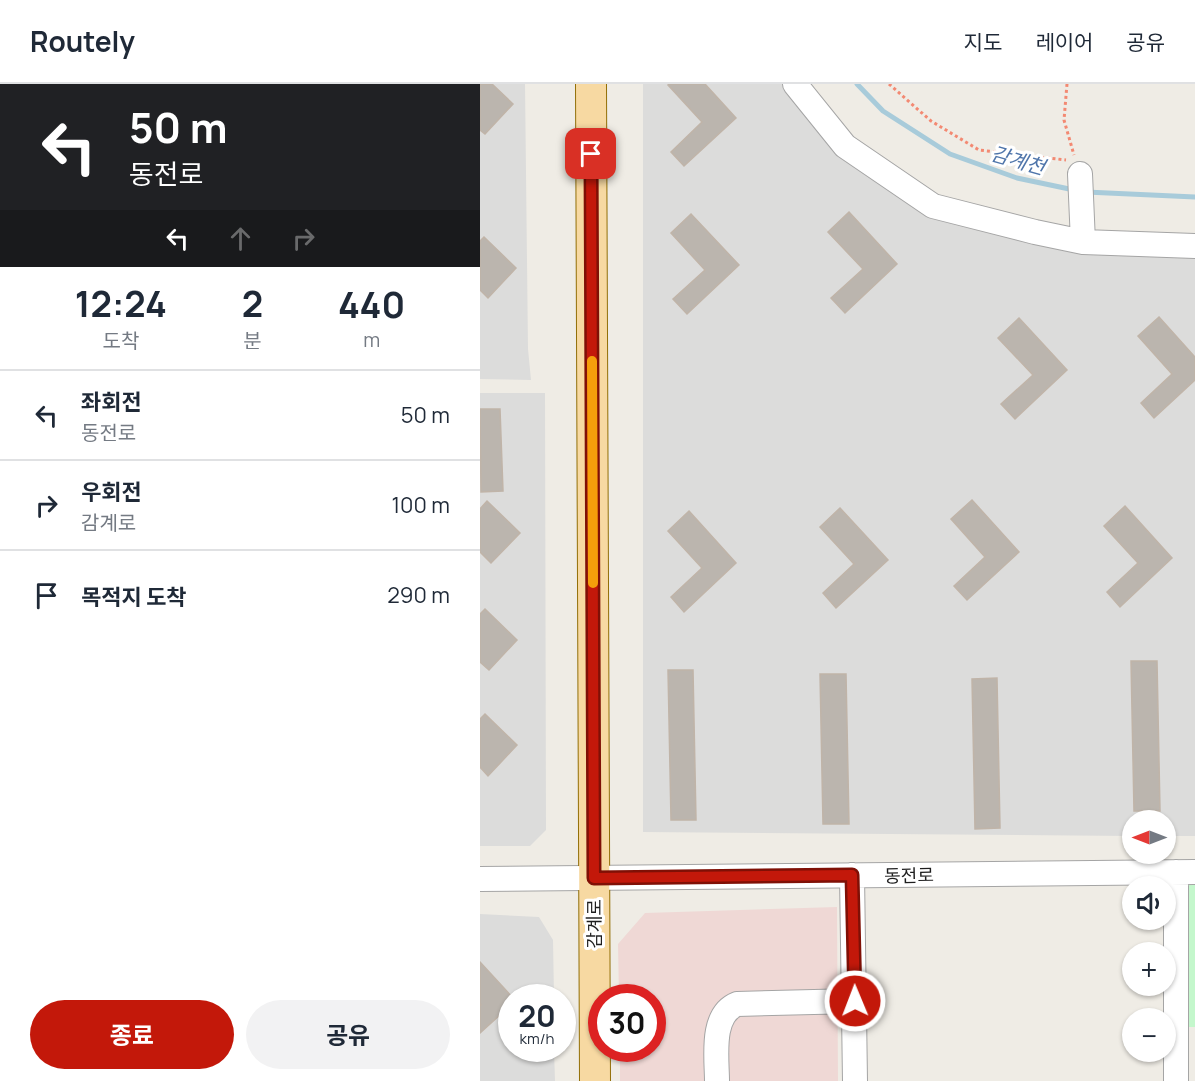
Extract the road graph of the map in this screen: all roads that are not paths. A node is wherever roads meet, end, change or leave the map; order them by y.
1 (591, 84) edge
2 (795, 84) edge
3 (1080, 174) dead end
4 (1083, 235) junction
5 (1195, 246) edge
6 (1186, 872) edge
7 (852, 875) junction
8 (594, 878) junction
9 (480, 879) edge
10 (855, 1001) junction
11 (595, 1081) edge
12 (717, 1081) edge
13 (855, 1081) edge
14 (1176, 1081) edge

1 - 8 main road, 감계로
2 - 4 street
3 - 4 street
4 - 5 street
6 - 7 street, 동전로
6 - 14 street
7 - 8 street, 동전로
7 - 10 street
8 - 9 street, 동전로
8 - 11 main road, 감계로
10 - 12 street
10 - 13 street

